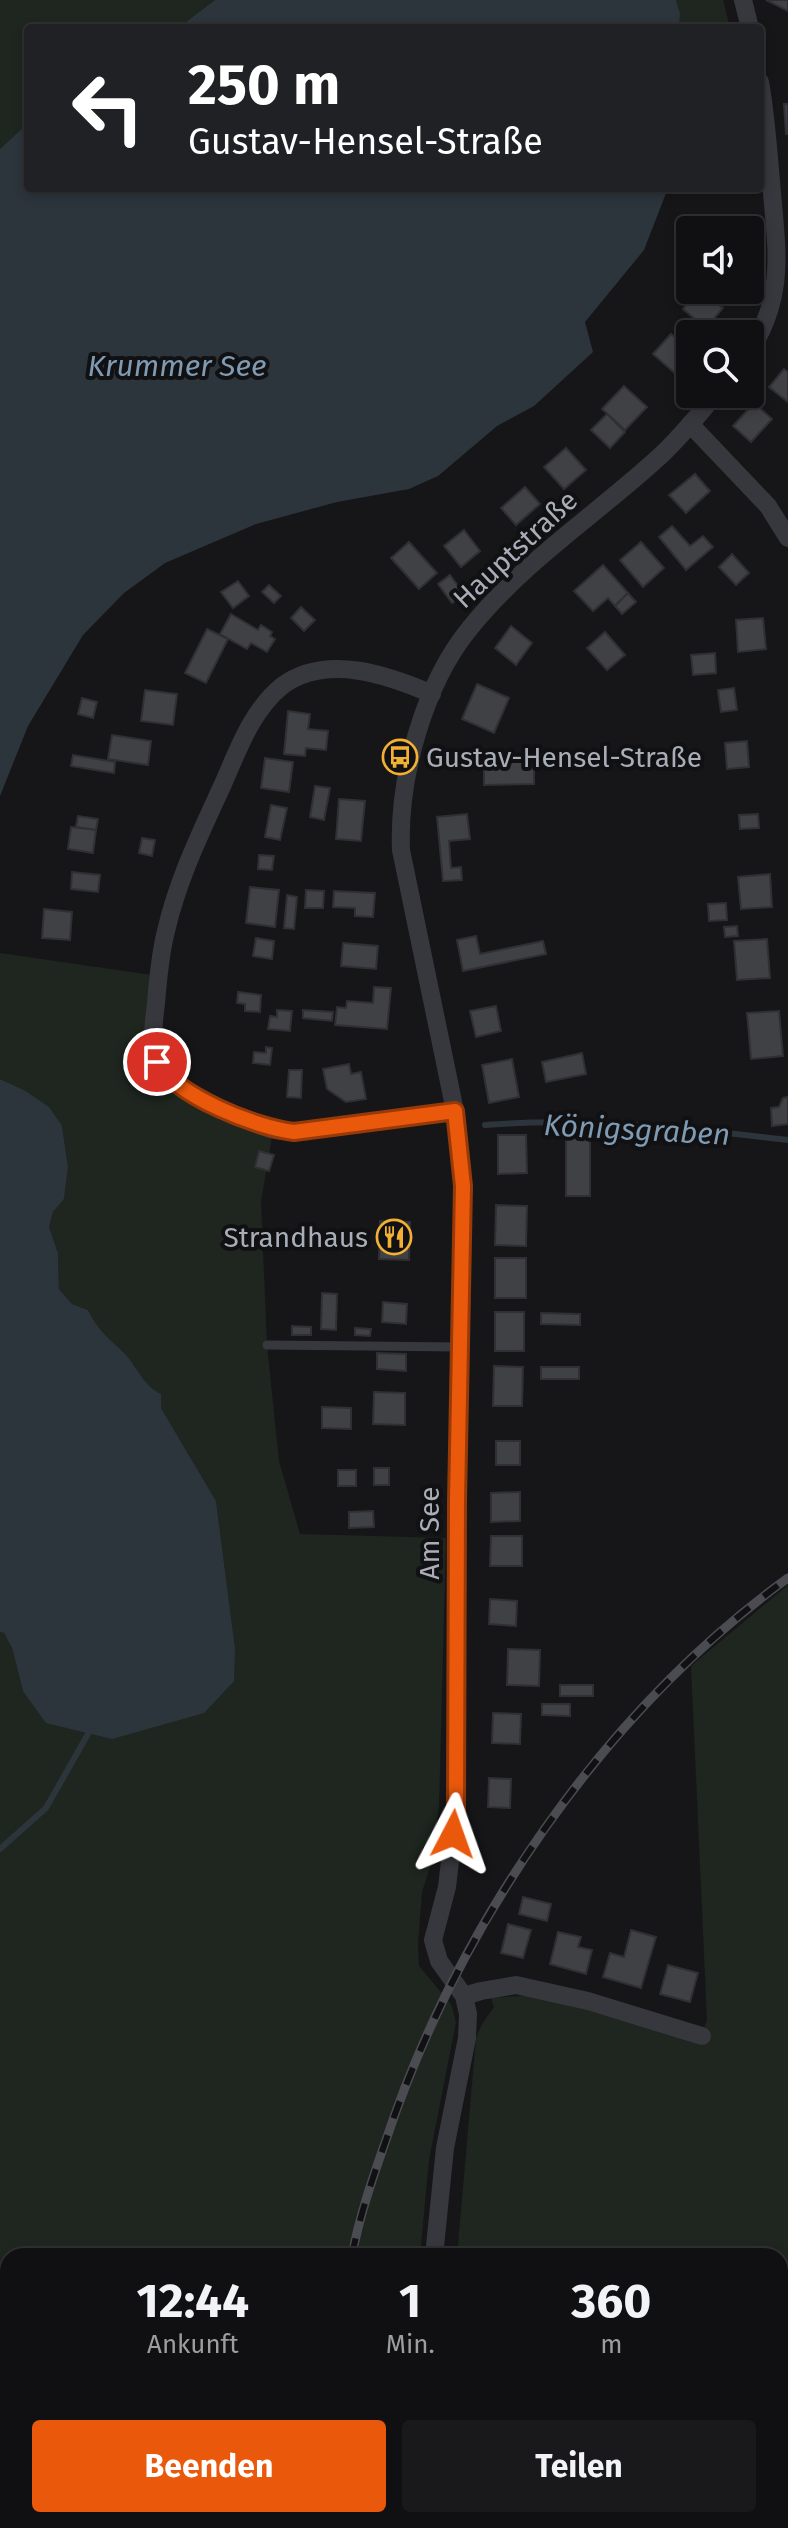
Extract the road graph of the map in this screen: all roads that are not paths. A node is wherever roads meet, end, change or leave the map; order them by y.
1 (743, 0) edge
2 (749, 24) edge
3 (764, 107) edge
4 (781, 288) edge
5 (764, 324) edge
6 (704, 408) edge
7 (690, 424) junction
8 (788, 538) edge
9 (432, 694) junction
10 (455, 1111) junction
11 (267, 1345) dead end
12 (460, 1347) junction
13 (464, 1996) junction
14 (702, 2036) dead end
15 (435, 2248) edge

1 - 2 street
3 - 4 street
4 - 5 street
6 - 7 street, Hauptstraße
7 - 8 street
7 - 9 street, Hauptstraße
9 - 10 street, Hauptstraße
9 - 10 street
10 - 12 street, Am See
11 - 12 lane
12 - 13 street, Am See
13 - 14 street
13 - 15 street

